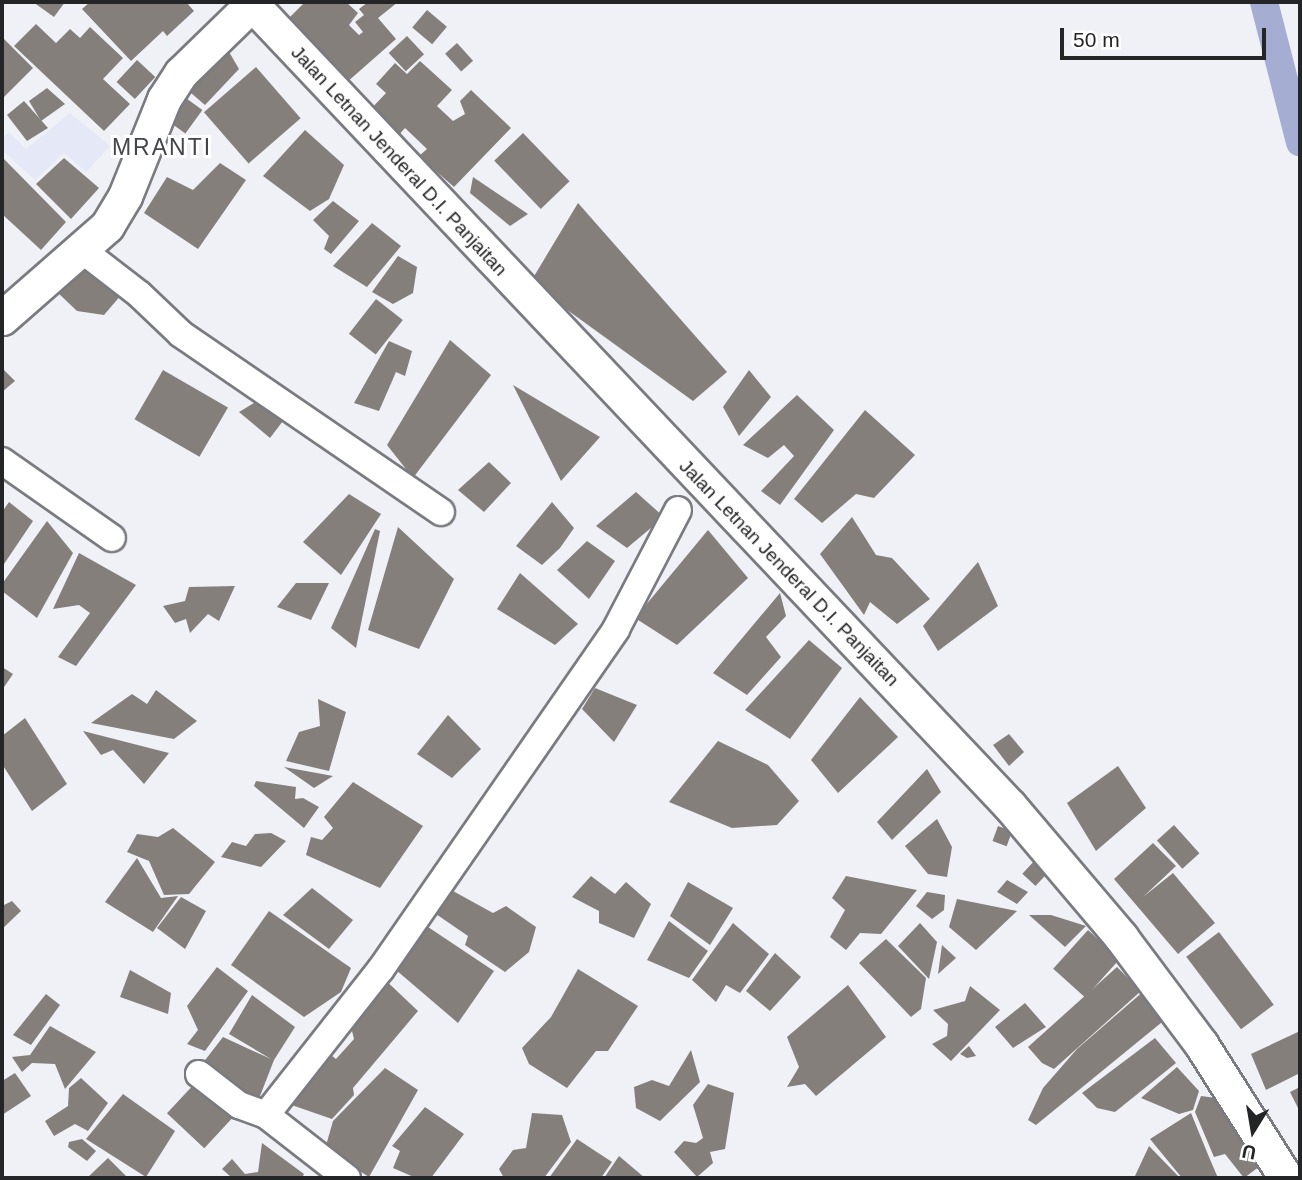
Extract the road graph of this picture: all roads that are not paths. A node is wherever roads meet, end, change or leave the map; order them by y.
1 (251, 3) edge
2 (82, 250) junction
3 (2, 318) edge
4 (2, 461) edge
5 (678, 510) dead end
6 (441, 512) dead end
7 (112, 538) dead end
8 (199, 1074) dead end
9 (266, 1115) junction
10 (347, 1178) edge
11 (1286, 1178) edge

1 - 2 street
1 - 11 street, Jalan Letnan Jenderal D.I. Panjaitan
2 - 3 street
2 - 6 street
4 - 7 street
5 - 9 street
8 - 9 street
9 - 10 street

